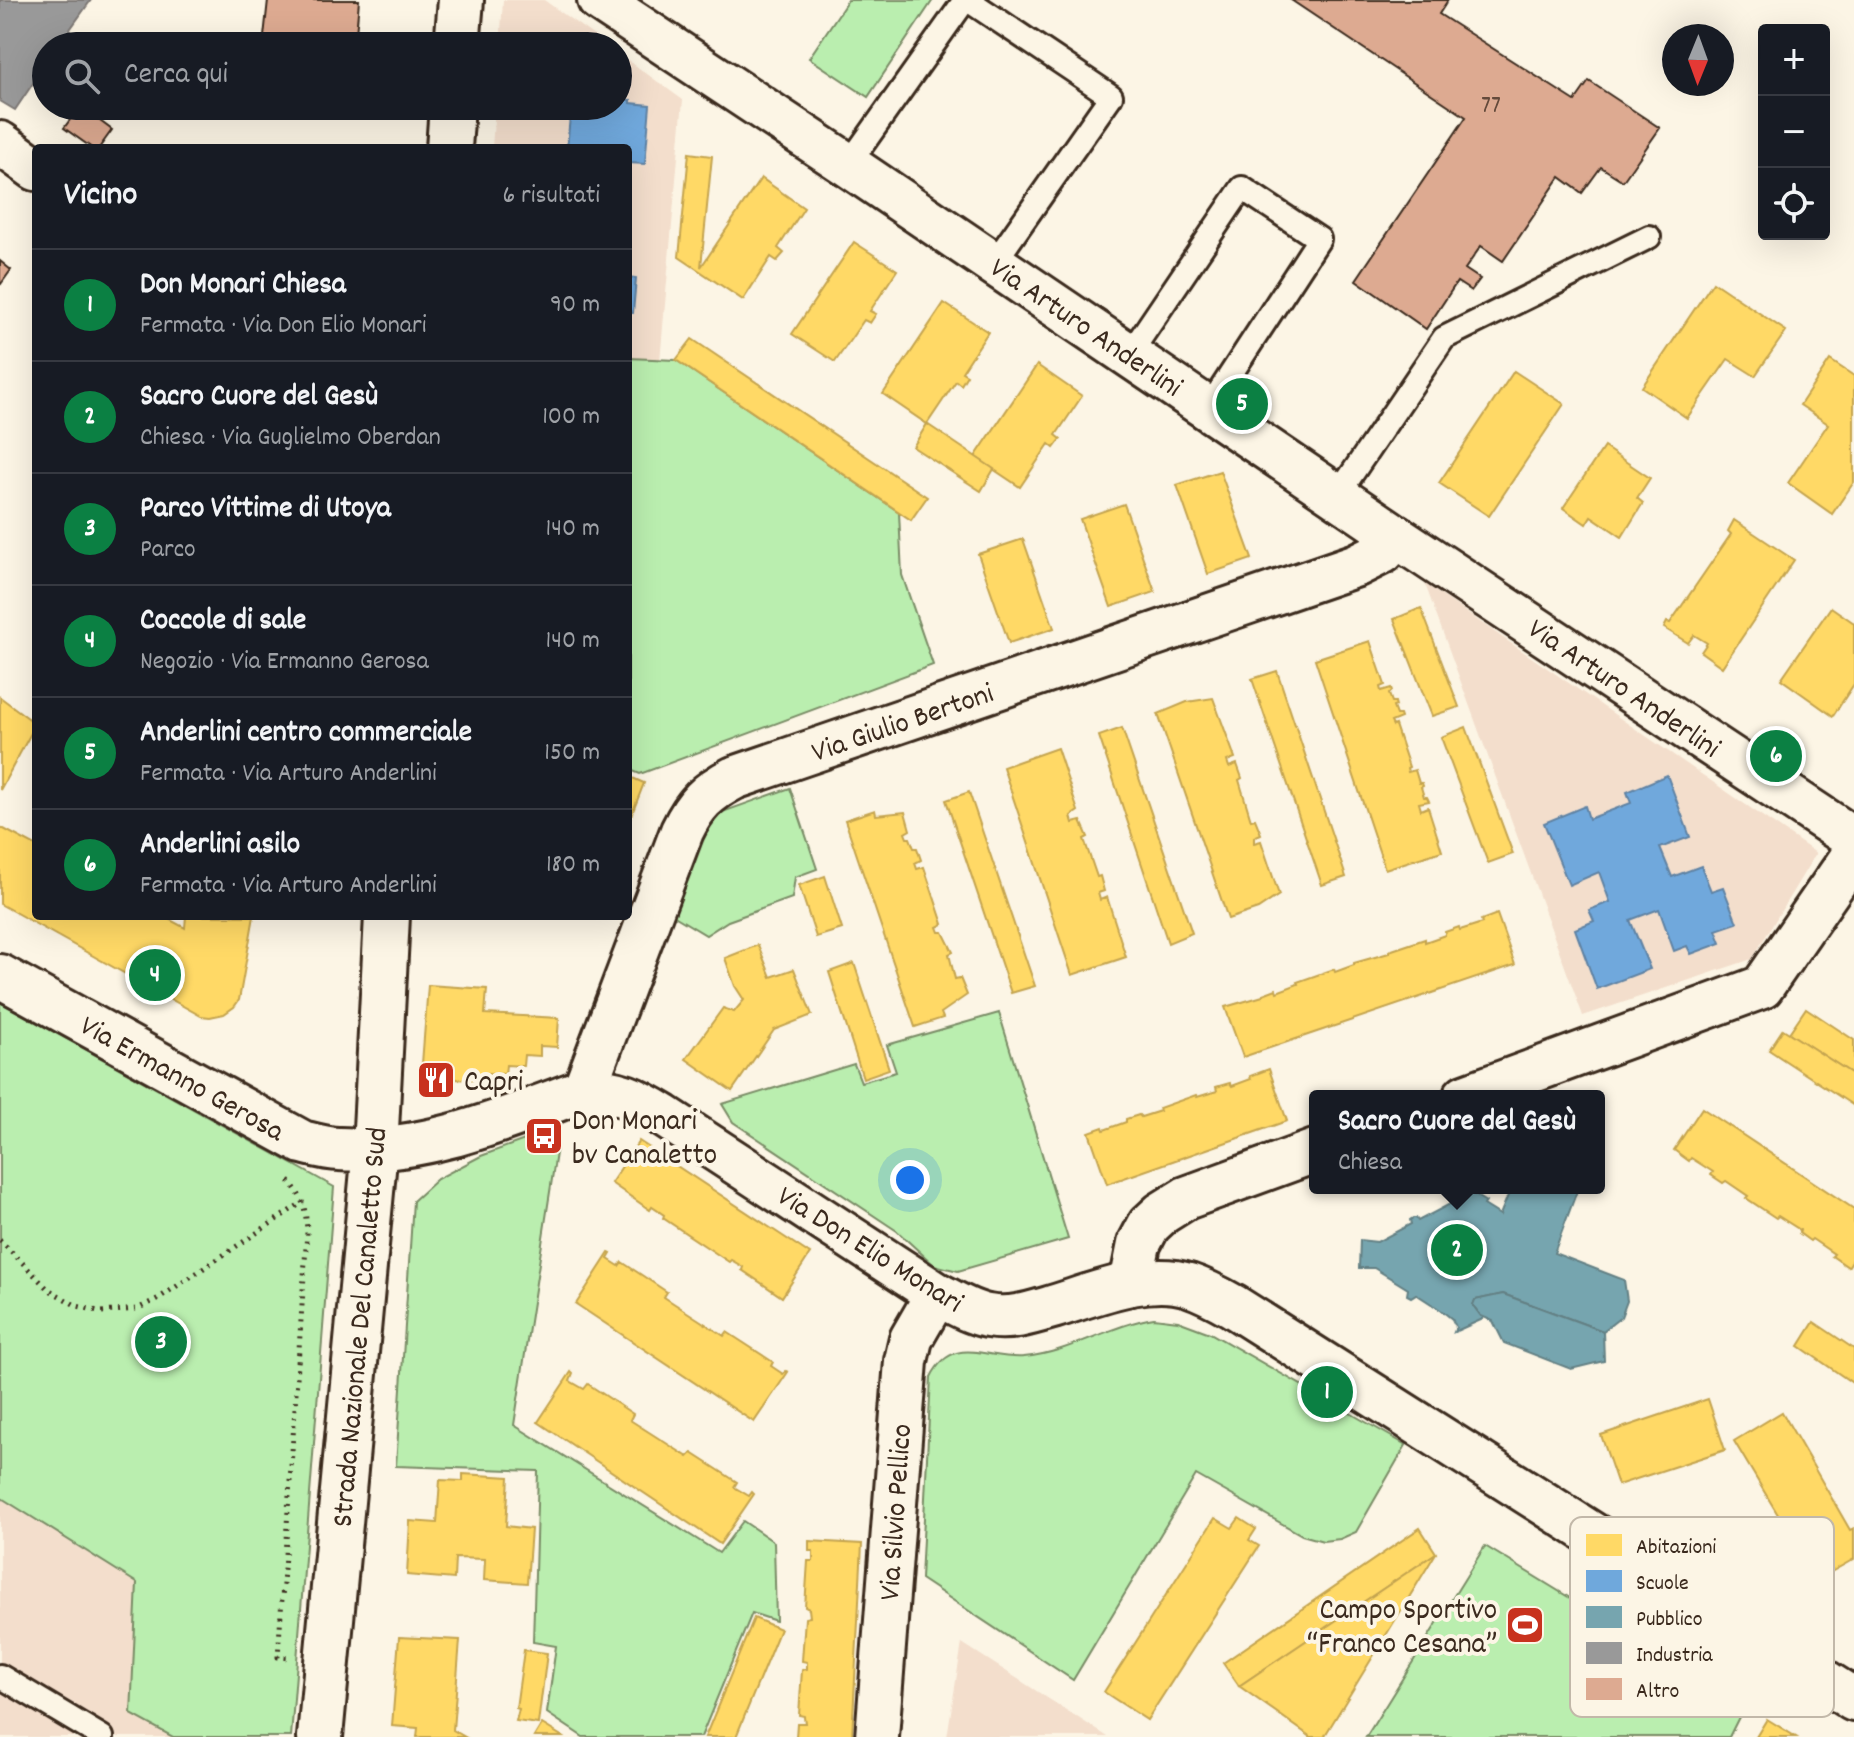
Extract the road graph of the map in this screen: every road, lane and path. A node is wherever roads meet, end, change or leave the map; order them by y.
1 (461, 0) edge
2 (599, 0) edge
3 (966, 0) edge
4 (458, 32) edge
5 (451, 120) edge
6 (0, 143) edge
7 (449, 144) edge
8 (848, 165) junction
9 (32, 166) edge
10 (1649, 237) dead end
11 (994, 263) junction
12 (1129, 355) junction
13 (1208, 409) junction
14 (1337, 496) junction
15 (1396, 536) junction
16 (1854, 839) edge
17 (1854, 854) edge
18 (387, 920) edge
19 (0, 976) edge
20 (584, 1090) junction
21 (1481, 1090) edge
22 (375, 1149) junction
23 (1309, 1153) edge
24 (287, 1178) dead end
25 (303, 1202) junction
26 (0, 1240) edge
27 (1131, 1284) junction
28 (937, 1294) junction
29 (1570, 1520) edge
30 (327, 1659) junction
31 (0, 1676) edge
32 (1834, 1687) edge
33 (1854, 1700) edge
34 (102, 1737) edge
35 (320, 1737) edge
36 (877, 1737) edge

1 - 4 main road
2 - 8 street, Via Arturo Anderlini
3 - 8 lane
3 - 11 lane
5 - 7 main road
6 - 9 street
8 - 11 street, Via Arturo Anderlini
10 - 14 lane
11 - 12 street, Via Arturo Anderlini
12 - 13 street, Via Arturo Anderlini
12 - 13 lane
13 - 14 street, Via Arturo Anderlini
14 - 15 street, Via Arturo Anderlini
15 - 16 street, Via Arturo Anderlini
15 - 20 street, Via Giulio Bertoni
17 - 21 street
18 - 22 main road, Strada Nazionale Del Canaletto Sud
19 - 22 street, Via Ermanno Gerosa
20 - 22 street, Via Don Elio Monari
20 - 28 street, Via Don Elio Monari
22 - 30 main road, Strada Nazionale Del Canaletto Sud
23 - 27 street
24 - 25 path
25 - 26 path
25 - 30 path
27 - 28 street, Via Don Elio Monari
27 - 29 street, Via Don Elio Monari
28 - 36 street, Via Silvio Pellico
30 - 35 main road, Strada Nazionale Del Canaletto Sud
31 - 34 lane
32 - 33 street, Via Don Elio Monari

